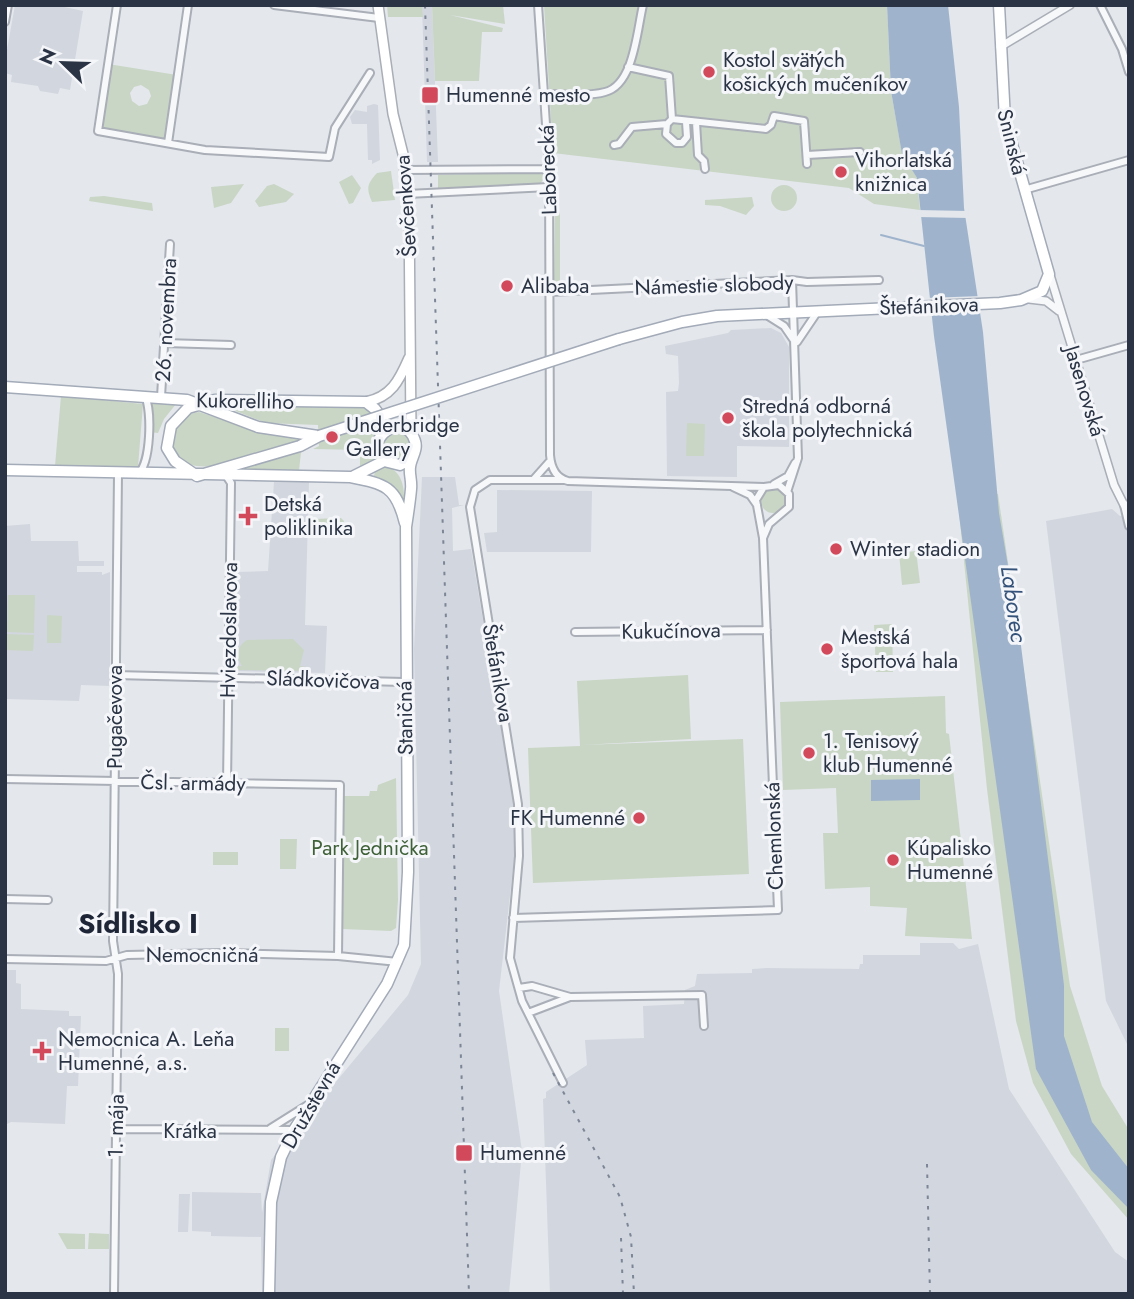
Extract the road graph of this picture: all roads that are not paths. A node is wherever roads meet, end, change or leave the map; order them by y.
1 (8, 5) edge
2 (117, 5) edge
3 (188, 5) edge
4 (274, 5) edge
5 (378, 5) edge
6 (538, 5) edge
7 (643, 5) edge
8 (999, 5) edge
9 (1070, 5) edge
10 (1100, 5) edge
11 (379, 18) junction
12 (5, 22) edge
13 (1000, 47) junction
14 (628, 67) junction
15 (1129, 72) edge
16 (370, 74) dead end
17 (544, 94) junction
18 (669, 121) junction
19 (686, 121) junction
20 (696, 122) junction
21 (167, 143) junction
22 (614, 145) dead end
23 (860, 152) dead end
24 (807, 155) junction
25 (1129, 160) edge
26 (807, 164) dead end
27 (549, 169) junction
28 (705, 169) dead end
29 (405, 170) junction
30 (550, 187) junction
31 (1024, 190) junction
32 (407, 194) junction
33 (170, 244) dead end
34 (1049, 274) junction
35 (792, 280) junction
36 (879, 280) dead end
37 (550, 292) junction
38 (1021, 300) junction
39 (794, 311) junction
40 (818, 311) junction
41 (763, 313) junction
42 (1061, 314) junction
43 (165, 343) junction
44 (796, 343) junction
45 (231, 345) dead end
46 (1129, 345) edge
47 (411, 354) junction
48 (1076, 360) junction
49 (5, 387) edge
50 (145, 396) junction
51 (161, 397) junction
52 (366, 402) junction
53 (198, 404) junction
54 (413, 409) junction
55 (393, 427) junction
56 (411, 433) junction
57 (319, 436) junction
58 (412, 458) junction
59 (798, 458) junction
60 (550, 460) junction
61 (384, 461) junction
62 (397, 466) junction
63 (5, 470) edge
64 (118, 474) junction
65 (136, 475) junction
66 (197, 476) junction
67 (227, 477) junction
68 (350, 477) junction
69 (533, 480) junction
70 (565, 480) junction
71 (774, 484) junction
72 (728, 485) junction
73 (764, 487) junction
74 (787, 492) junction
75 (410, 502) junction
76 (1126, 505) edge
77 (758, 507) junction
78 (777, 517) junction
79 (1129, 526) edge
80 (406, 527) junction
81 (764, 538) junction
82 (767, 630) junction
83 (575, 632) dead end
84 (116, 675) junction
85 (228, 677) junction
86 (404, 682) junction
87 (5, 779) edge
88 (114, 782) junction
89 (227, 784) junction
90 (5, 899) edge
91 (48, 900) dead end
92 (513, 918) junction
93 (406, 934) joint
94 (338, 956) junction
95 (5, 959) edge
96 (115, 959) junction
97 (399, 962) junction
98 (519, 988) junction
99 (570, 997) junction
100 (528, 1013) junction
101 (704, 1026) dead end
102 (563, 1083) dead end
103 (310, 1103) junction
104 (115, 1129) junction
105 (293, 1130) junction
106 (264, 1131) junction
107 (114, 1294) edge
108 (269, 1294) edge

1 - 12 street
2 - 21 street
3 - 21 street
4 - 11 street
5 - 11 main road, Ševčenkova
6 - 17 street, Laborecká
7 - 14 street
8 - 13 main road, Sninská
9 - 13 street
10 - 15 street
11 - 29 main road, Ševčenkova
13 - 31 main road, Sninská
14 - 17 street
14 - 18 street
16 - 21 street
17 - 27 street, Laborecká
18 - 19 street
18 - 19 street
18 - 22 street
19 - 20 street
20 - 24 street
20 - 28 street
23 - 24 street
24 - 26 street
25 - 31 street
27 - 29 street
27 - 30 street, Laborecká
29 - 32 main road, Ševčenkova
30 - 32 street
30 - 37 street, Laborecká
31 - 34 main road, Sninská
32 - 47 main road, Ševčenkova
33 - 43 street, 26. novembra
34 - 38 main road
34 - 42 street, Jasenovská
35 - 36 street, Námestie slobody
35 - 37 street, Námestie slobody
35 - 39 street
37 - 60 street
38 - 40 main road, Štefánikova
38 - 42 street
39 - 40 main road, Štefánikova
39 - 41 main road, Štefánikova
39 - 44 street
40 - 44 street
41 - 44 street
41 - 57 main road, Štefánikova, bridge
42 - 48 street, Jasenovská
43 - 45 street
43 - 51 street, 26. novembra
44 - 59 street
46 - 48 street
47 - 52 main road
47 - 54 main road, Ševčenkova
48 - 76 street, Jasenovská
49 - 50 main road, Kukorelliho
50 - 51 main road, Kukorelliho
50 - 65 street
51 - 53 main road, Kukorelliho
52 - 53 main road, Kukorelliho
52 - 55 main road
53 - 57 main road
53 - 66 main road
54 - 55 main road
54 - 56 main road, Ševčenkova
55 - 56 main road
55 - 61 main road
56 - 58 main road
57 - 66 main road, Štefánikova
58 - 62 main road
58 - 75 main road, Staničná
59 - 71 street
59 - 74 street
60 - 69 street
60 - 70 street
61 - 62 main road
61 - 68 main road
62 - 75 main road
63 - 64 main road
64 - 65 main road
64 - 84 street, Pugačevova
65 - 66 main road
66 - 67 main road
67 - 68 main road
67 - 85 street, Hviezdoslavova
68 - 80 main road
69 - 70 street, Štefánikova
69 - 92 street, Štefánikova
70 - 72 street, Štefánikova
71 - 73 street
71 - 74 street
72 - 73 street, Štefánikova
72 - 77 street
73 - 77 street
74 - 78 street
75 - 80 main road, Staničná
76 - 79 street, Jasenovská
77 - 78 street
77 - 81 street, Chemlonská
78 - 81 street
80 - 86 main road, Staničná
81 - 82 street, Chemlonská
82 - 83 street, Kukučínova
82 - 92 street, Chemlonská
84 - 85 street, Sládkovičova
84 - 88 street, Pugačevova
85 - 86 street, Sládkovičova
85 - 89 street, Hviezdoslavova
86 - 93 main road, Staničná
87 - 88 street, Čsl. armády
88 - 89 street, Čsl. armády
88 - 96 street, Pugačevova
89 - 94 street, Čsl. armády
90 - 91 street
92 - 98 street
93 - 97 main road, Družstevná
94 - 96 street, Nemocničná
94 - 97 street, Nemocničná
95 - 96 street, Nemocničná
96 - 104 street, 1. mája
97 - 103 main road, Družstevná
98 - 99 street
98 - 100 street
99 - 100 street
99 - 101 street
100 - 102 street
103 - 105 main road, Družstevná
103 - 106 street
104 - 106 street, Krátka
104 - 107 street, 1. mája
105 - 106 street, Krátka
105 - 108 main road, Družstevná

